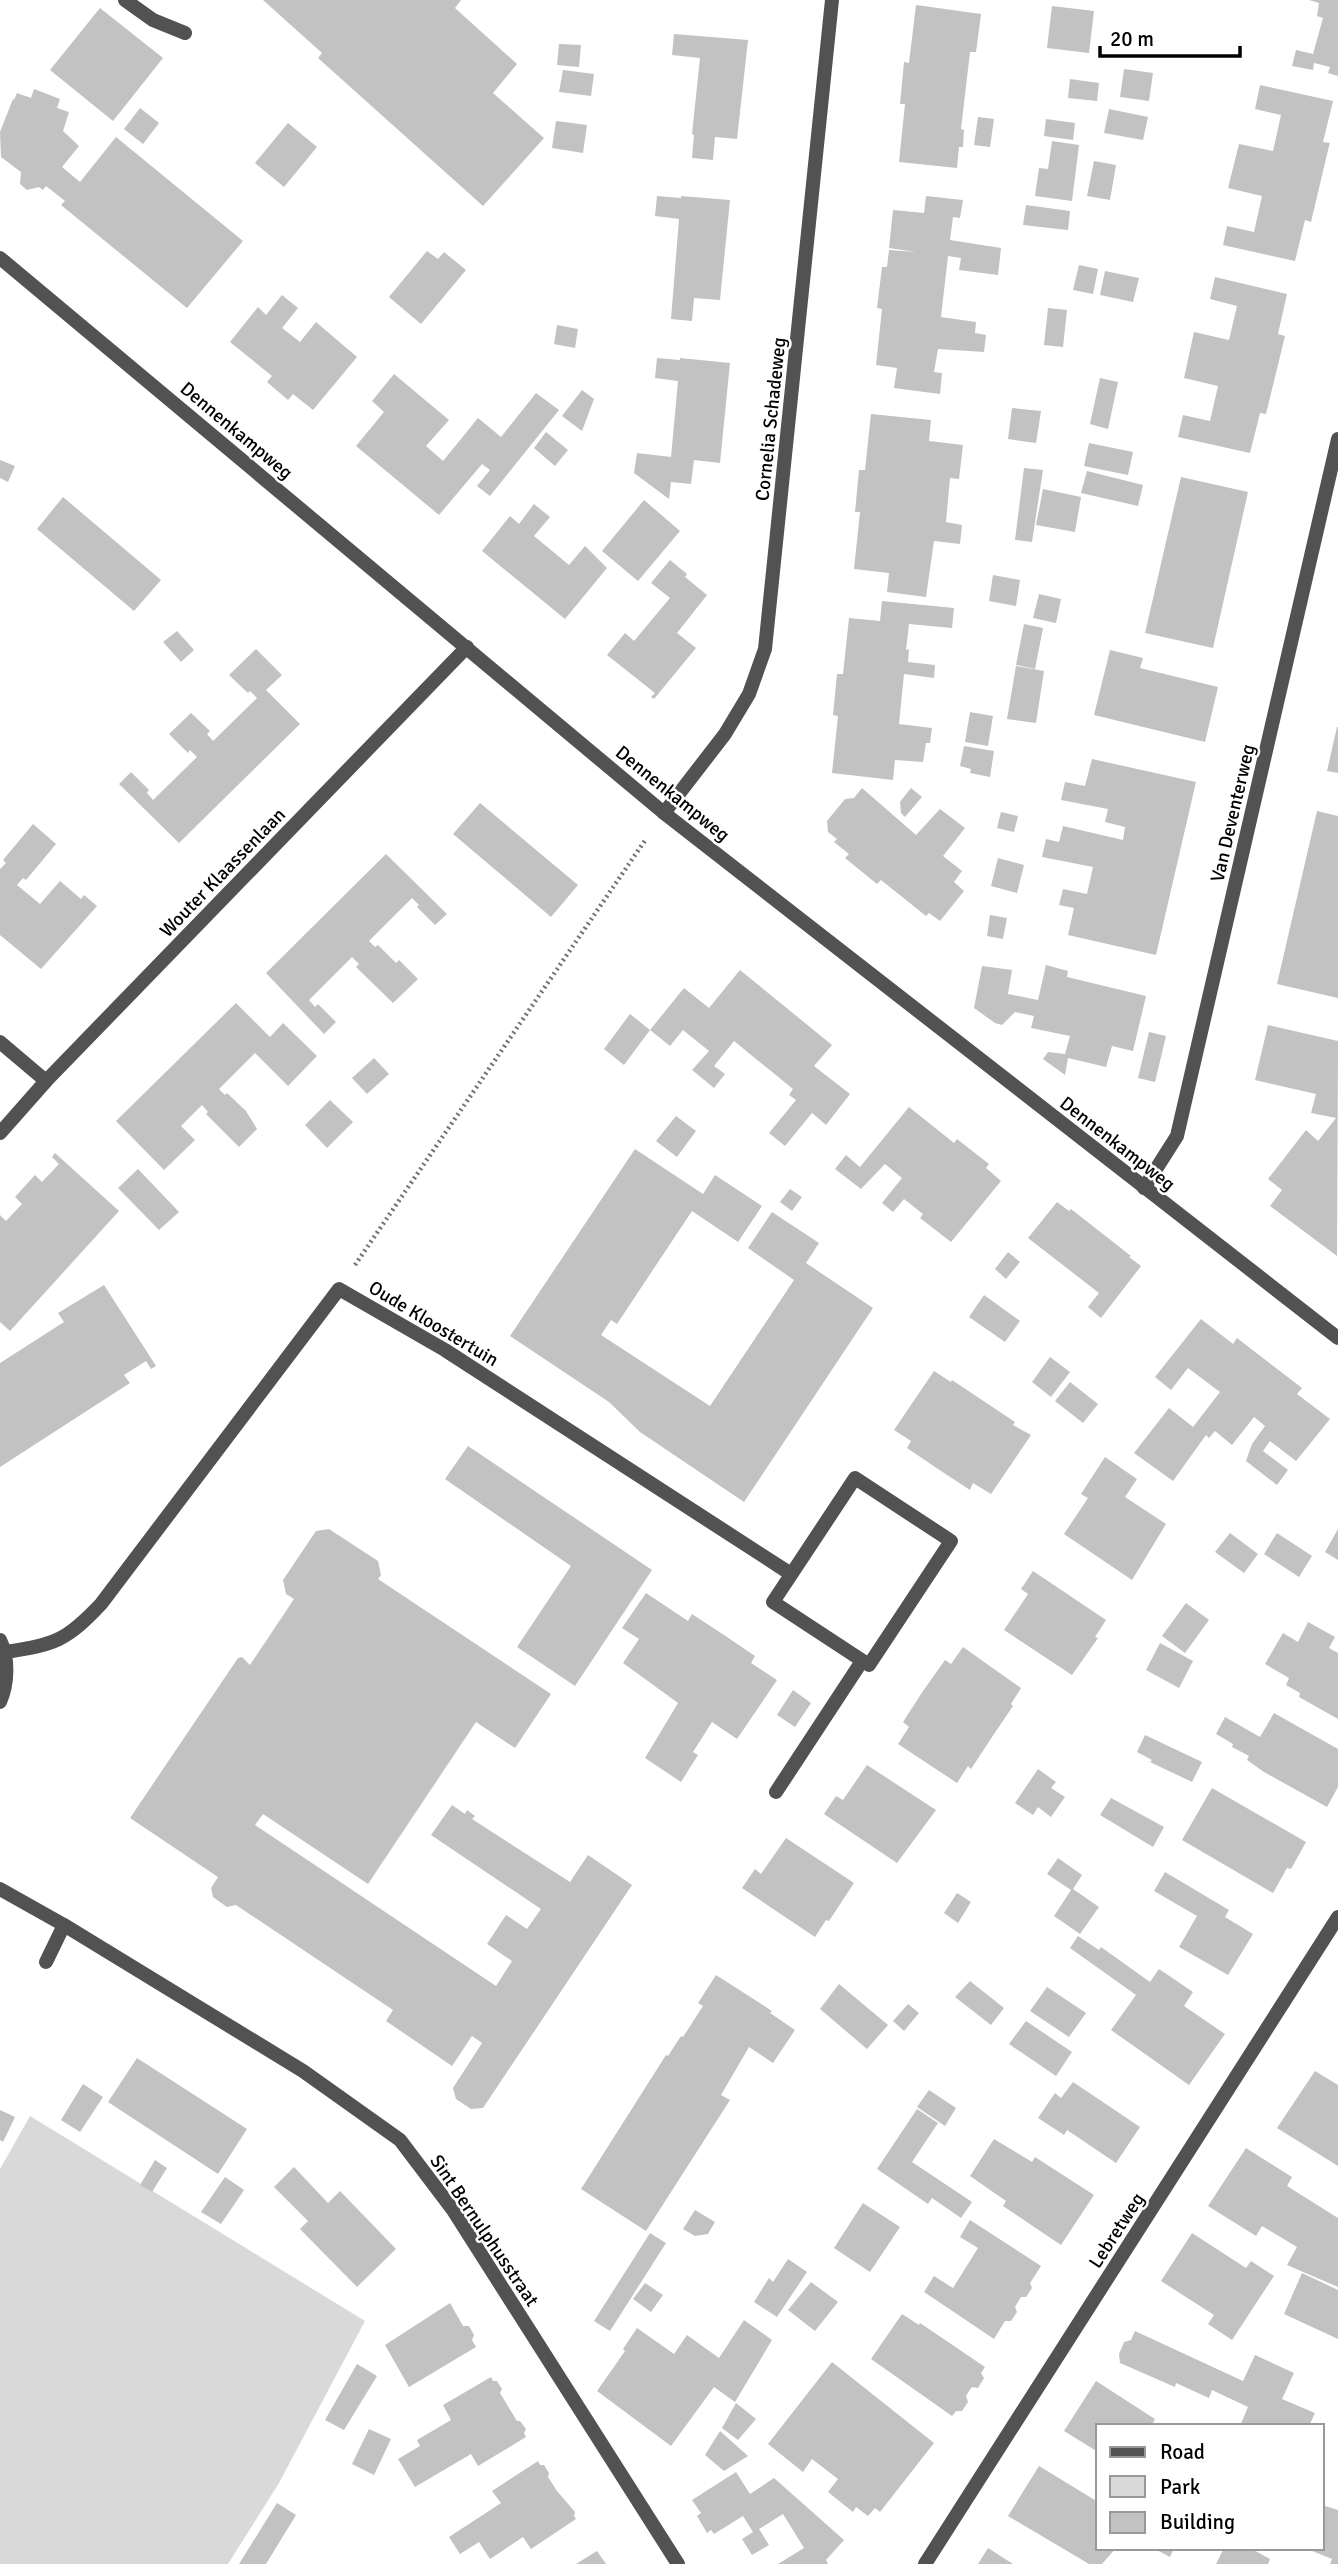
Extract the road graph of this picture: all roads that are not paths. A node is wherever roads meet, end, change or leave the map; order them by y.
1 (125, 0) edge
2 (832, 0) edge
3 (185, 33) dead end
4 (0, 258) edge
5 (1338, 439) edge
6 (467, 647) junction
7 (664, 813) junction
8 (0, 1042) edge
9 (46, 1081) junction
10 (0, 1133) edge
11 (1144, 1188) junction
12 (1338, 1338) edge
13 (791, 1574) junction
14 (3, 1646) edge
15 (862, 1661) junction
16 (0, 1702) edge
17 (776, 1792) dead end
18 (0, 1889) edge
19 (1338, 1917) edge
20 (64, 1925) junction
21 (46, 1962) dead end
22 (678, 2564) edge
23 (925, 2564) edge

1 - 3 street
2 - 7 street, Cornelia Schadeweg
4 - 6 street, Dennenkampweg
5 - 11 street, Van Deventerweg
6 - 7 street, Dennenkampweg
6 - 9 street, Wouter Klaassenlaan
7 - 11 street, Dennenkampweg
8 - 9 street
9 - 10 street, Wouter Klaassenlaan
11 - 12 street, Dennenkampweg
13 - 14 street, Oude Kloostertuin
13 - 15 street
13 - 15 street
14 - 16 street
15 - 17 street
18 - 20 street, Sint Bernulphusstraat
19 - 23 street, Lebretweg
20 - 21 street
20 - 22 street, Sint Bernulphusstraat

